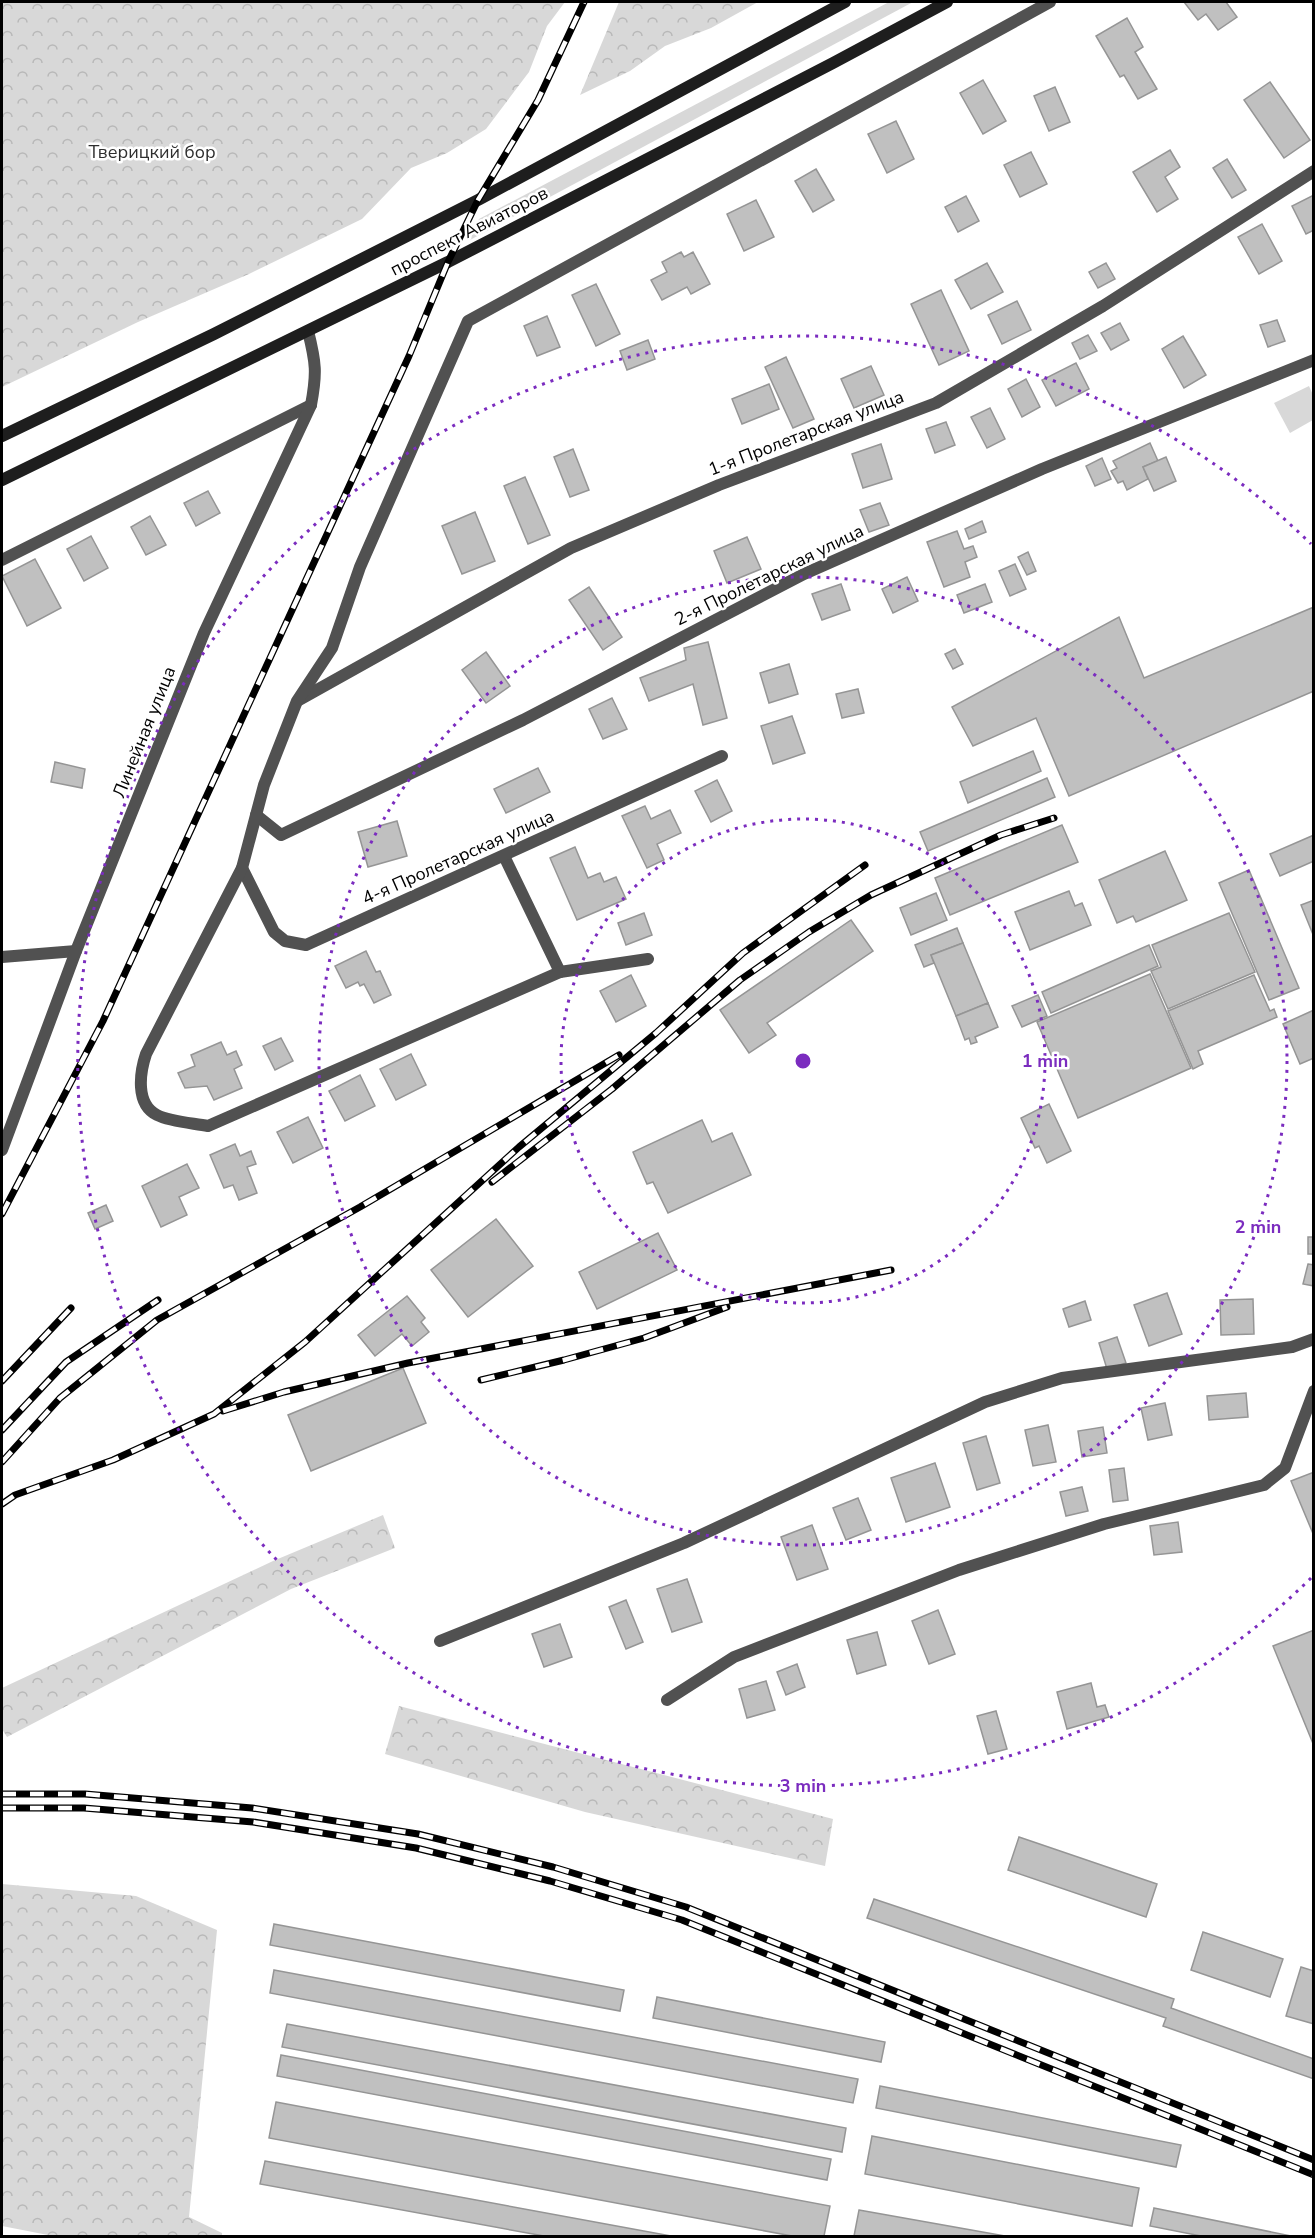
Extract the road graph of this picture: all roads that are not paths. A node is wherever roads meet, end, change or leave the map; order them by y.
1 (845, 2) edge
2 (946, 2) edge
3 (1050, 2) edge
4 (1314, 171) edge
5 (308, 331) junction
6 (1314, 360) edge
7 (311, 405) junction
8 (2, 436) edge
9 (2, 480) edge
10 (2, 560) edge
11 (297, 701) junction
12 (722, 756) dead end
13 (256, 815) junction
14 (504, 856) junction
15 (242, 868) junction
16 (76, 951) junction
17 (2, 957) edge
18 (648, 959) dead end
19 (560, 972) junction
20 (2, 1150) edge
21 (1314, 1339) edge
22 (1314, 1391) edge
23 (440, 1641) dead end
24 (667, 1700) dead end

1 - 8 main road, проспект Авиаторов
2 - 5 main road, проспект Авиаторов
3 - 11 street
4 - 11 street, 1-я Пролетарская улица
5 - 7 street, Линейная улица
5 - 9 main road, проспект Авиаторов
6 - 13 street, 2-я Пролетарская улица
7 - 10 street
7 - 16 street, Линейная улица
11 - 13 street
12 - 14 street, 4-я Пролетарская улица
13 - 15 street
14 - 15 street, 4-я Пролетарская улица
14 - 19 street
15 - 19 street
16 - 17 street
16 - 20 street, Линейная улица
18 - 19 street
21 - 23 street
22 - 24 street

